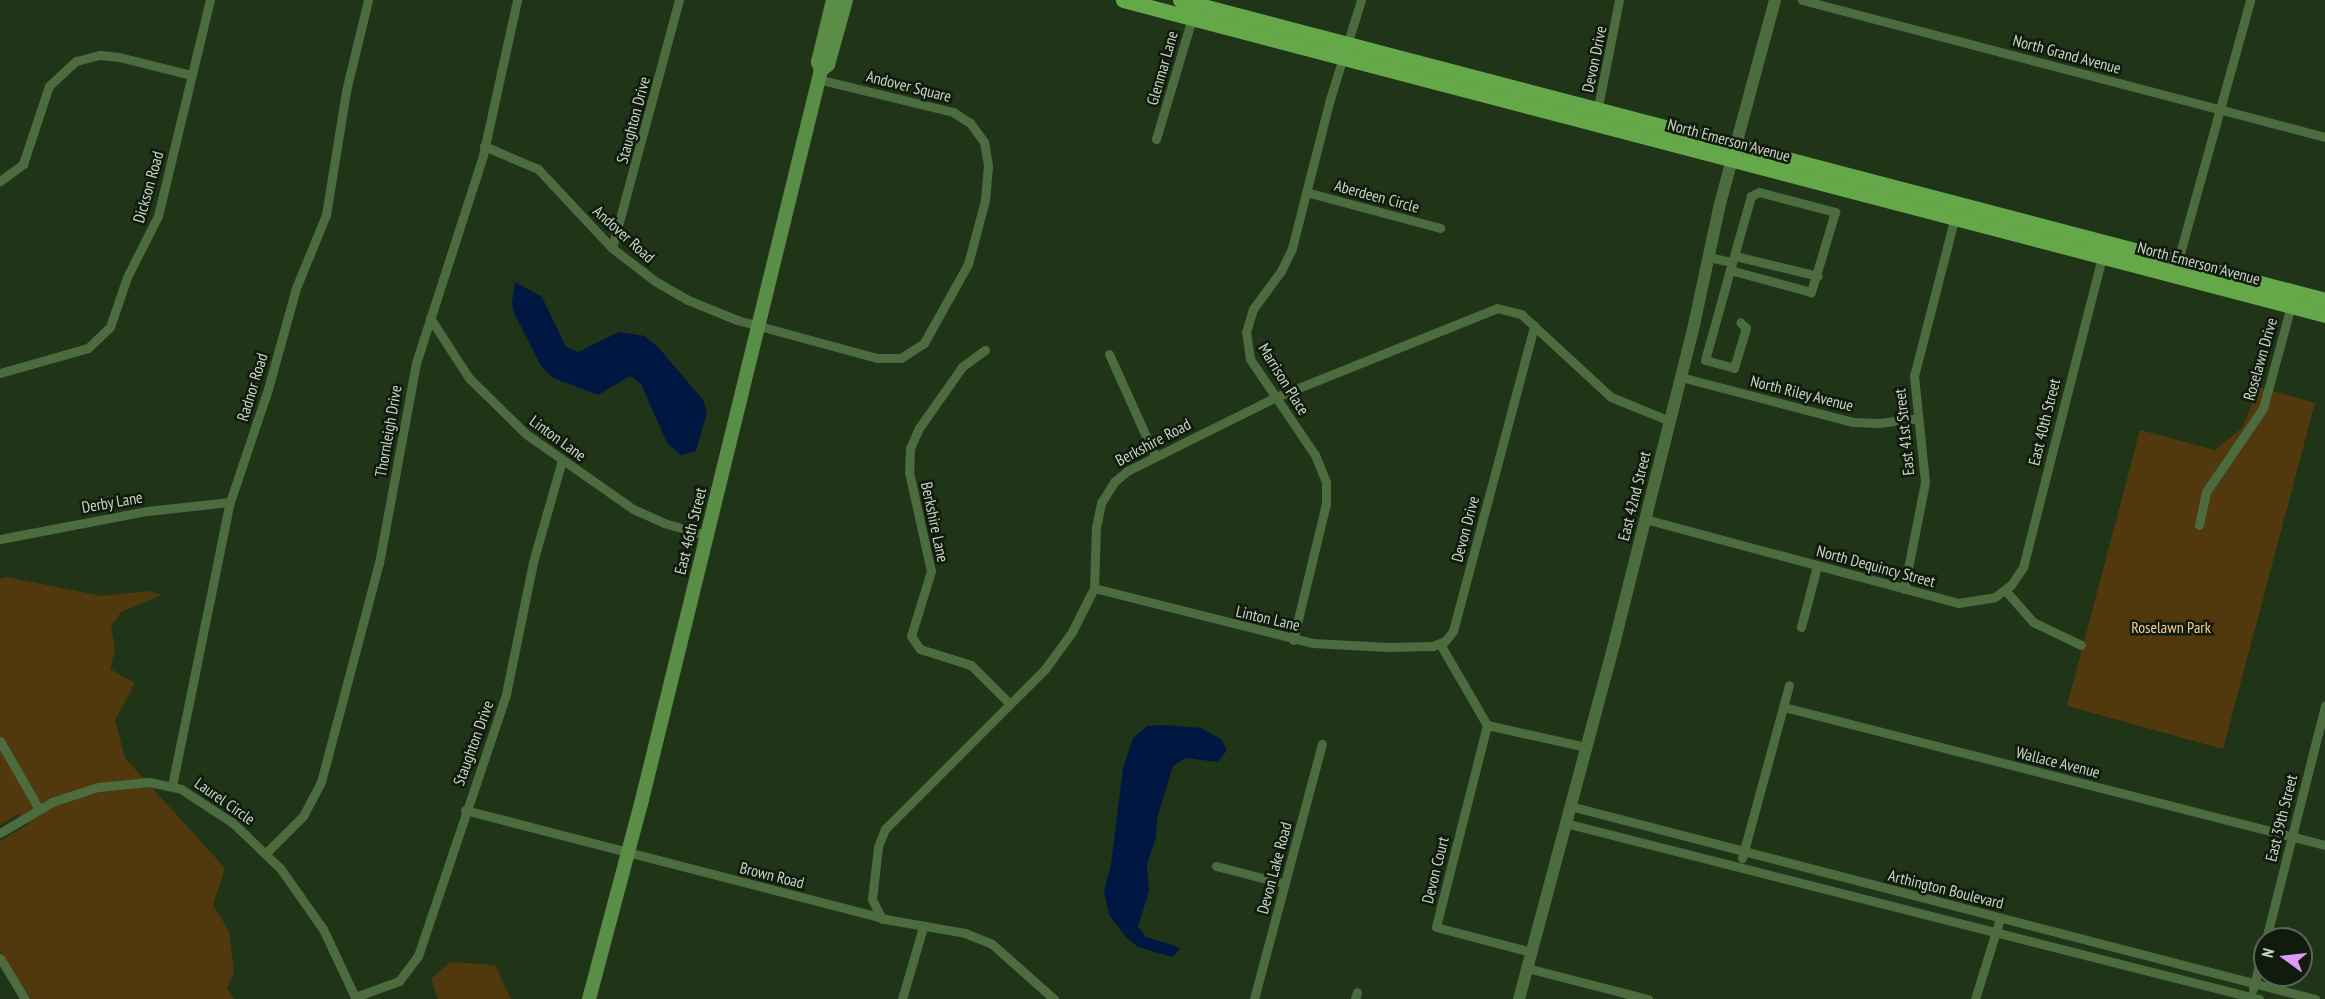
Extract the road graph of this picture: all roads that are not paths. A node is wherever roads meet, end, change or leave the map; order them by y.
1 (210, 0) edge
2 (368, 0) edge
3 (517, 0) edge
4 (679, 0) edge
5 (833, 0) edge
6 (846, 0) edge
7 (1123, 0) edge
8 (1180, 0) edge
9 (1361, 0) edge
10 (1619, 0) edge
11 (1775, 0) edge
12 (1802, 0) edge
13 (2250, 0) edge
14 (1194, 11) junction
15 (1345, 51) junction
16 (820, 74) junction
17 (191, 75) junction
18 (2220, 110) junction
19 (1596, 116) junction
20 (2325, 137) edge
21 (1156, 140) dead end
22 (484, 146) junction
23 (1734, 152) junction
24 (0, 181) edge
25 (1306, 192) junction
26 (1956, 211) junction
27 (1440, 228) dead end
28 (612, 248) junction
29 (2102, 256) junction
30 (1709, 257) junction
31 (1732, 262) junction
32 (2175, 268) junction
33 (1818, 276) junction
34 (2293, 299) junction
35 (2325, 300) edge
36 (2325, 315) edge
37 (430, 318) junction
38 (1740, 322) dead end
39 (758, 325) junction
40 (1534, 326) junction
41 (985, 350) dead end
42 (1109, 354) dead end
43 (0, 373) edge
44 (1681, 377) junction
45 (1276, 397) junction
46 (1917, 418) junction
47 (1670, 421) junction
48 (1155, 456) junction
49 (562, 460) junction
50 (230, 502) junction
51 (1645, 519) junction
52 (2199, 525) dead end
53 (706, 535) junction
54 (0, 539) edge
55 (1817, 566) junction
56 (1094, 588) junction
57 (1904, 589) junction
58 (2005, 590) junction
59 (1801, 627) dead end
60 (1293, 640) junction
61 (1440, 644) junction
62 (2081, 645) dead end
63 (1789, 685) dead end
64 (1010, 704) junction
65 (2325, 705) edge
66 (1784, 707) junction
67 (1487, 725) junction
68 (0, 741) edge
69 (1322, 744) dead end
70 (1586, 747) junction
71 (172, 786) junction
72 (1570, 806) junction
73 (39, 809) junction
74 (465, 810) junction
75 (1565, 823) junction
76 (0, 833) edge
77 (2292, 837) junction
78 (2325, 845) edge
79 (267, 852) junction
80 (1743, 852) junction
81 (627, 853) junction
82 (1216, 866) dead end
83 (1740, 866) junction
84 (1285, 884) junction
85 (2000, 918) junction
86 (882, 919) junction
87 (923, 927) junction
88 (2269, 927) edge
89 (1996, 933) junction
90 (1531, 952) junction
91 (0, 958) edge
92 (1527, 968) junction
93 (2253, 982) edge
94 (2270, 987) edge
95 (355, 998) edge
96 (2255, 998) edge
97 (25, 999) edge
98 (589, 999) edge
99 (902, 999) edge
100 (1054, 999) edge
101 (1254, 999) edge
102 (1519, 999) edge
103 (1648, 999) edge
104 (1975, 999) edge
105 (2316, 999) edge

1 - 17 street, Dickson Road
2 - 50 street, Radnor Road
3 - 22 street, Thornleigh Drive
4 - 28 street, Staughton Drive
5 - 16 main road, East 46th Street
6 - 16 main road, East 46th Street
7 - 14 main road, North Emerson Avenue
8 - 14 main road, North Emerson Avenue
9 - 15 street, Marrison Place
10 - 19 street, Devon Drive
11 - 23 street, East 42nd Street
12 - 18 street, North Grand Avenue
13 - 18 street
14 - 15 main road, North Emerson Avenue
14 - 21 street, Glenmar Lane
15 - 19 main road, North Emerson Avenue
15 - 25 street, Marrison Place
16 - 39 main road, East 46th Street
16 - 39 street, Andover Square
17 - 24 street
17 - 43 street, Dickson Road
18 - 20 street, North Grand Avenue
18 - 32 street
19 - 23 main road, North Emerson Avenue
22 - 28 street, Andover Road
22 - 37 street, Thornleigh Drive
23 - 26 main road, North Emerson Avenue
23 - 30 street, East 42nd Street
25 - 27 street, Aberdeen Circle
25 - 45 street, Marrison Place
26 - 29 main road, North Emerson Avenue
26 - 32 main road, North Emerson Avenue
26 - 46 street, East 41st Street
28 - 39 street, Andover Road
29 - 32 main road, North Emerson Avenue
29 - 58 street, East 40th Street
30 - 31 street
30 - 44 street, East 42nd Street
31 - 33 street
31 - 33 street
31 - 33 street
31 - 38 street
32 - 34 main road, North Emerson Avenue
34 - 35 main road, North Emerson Avenue
34 - 36 main road, North Emerson Avenue
34 - 52 street, Roselawn Drive
37 - 49 street, Linton Lane
37 - 79 street, Thornleigh Drive
39 - 53 main road, East 46th Street
40 - 45 street, Berkshire Road
40 - 47 street, Berkshire Road
40 - 61 street, Devon Drive
41 - 64 street, Berkshire Lane
42 - 48 street
44 - 46 street, North Riley Avenue
44 - 47 street, East 42nd Street
45 - 48 street, Berkshire Road
45 - 60 street, Marrison Place
46 - 57 street, East 41st Street
47 - 51 street, East 42nd Street
48 - 56 street, Berkshire Road
49 - 53 street, Linton Lane
49 - 74 street, Staughton Drive
50 - 54 street, Derby Lane
50 - 71 street, Radnor Road
51 - 55 street, North Dequincy Street
51 - 70 street, East 42nd Street
53 - 81 main road, East 46th Street
55 - 57 street, North Dequincy Street
55 - 59 street
56 - 60 street, Linton Lane
56 - 64 street, Berkshire Road
57 - 58 street, North Dequincy Street
58 - 62 street
60 - 61 street, Linton Lane
61 - 67 street
63 - 66 street
64 - 86 street, Berkshire Road
65 - 77 street, East 39th Street
66 - 77 street, Wallace Avenue
66 - 80 street
67 - 70 street
67 - 90 street, Devon Court
68 - 73 street
69 - 84 street, Devon Lake Road
70 - 72 street, East 42nd Street
71 - 73 street, Laurel Circle
71 - 79 street, Laurel Circle
72 - 75 street, East 42nd Street
72 - 80 street, Arthington Boulevard
73 - 76 street, Laurel Circle
74 - 81 street, Brown Road
74 - 95 street, Staughton Drive
75 - 83 street, Arthington Boulevard
75 - 90 street, East 42nd Street
77 - 78 street, Wallace Avenue
77 - 88 street, East 39th Street
79 - 95 street, Laurel Circle
80 - 83 street
80 - 85 street, Arthington Boulevard
81 - 86 street, Brown Road
81 - 98 main road, East 46th Street
82 - 84 street
83 - 89 street, Arthington Boulevard
84 - 101 street, Devon Lake Road
85 - 89 street
85 - 93 street, Arthington Boulevard
86 - 87 street, Brown Road
87 - 99 street
87 - 100 street, Brown Road
89 - 96 street, Arthington Boulevard
89 - 104 street
90 - 92 street, East 42nd Street
91 - 97 street
92 - 102 street, East 42nd Street
92 - 103 street
94 - 105 street, Arthington Boulevard

